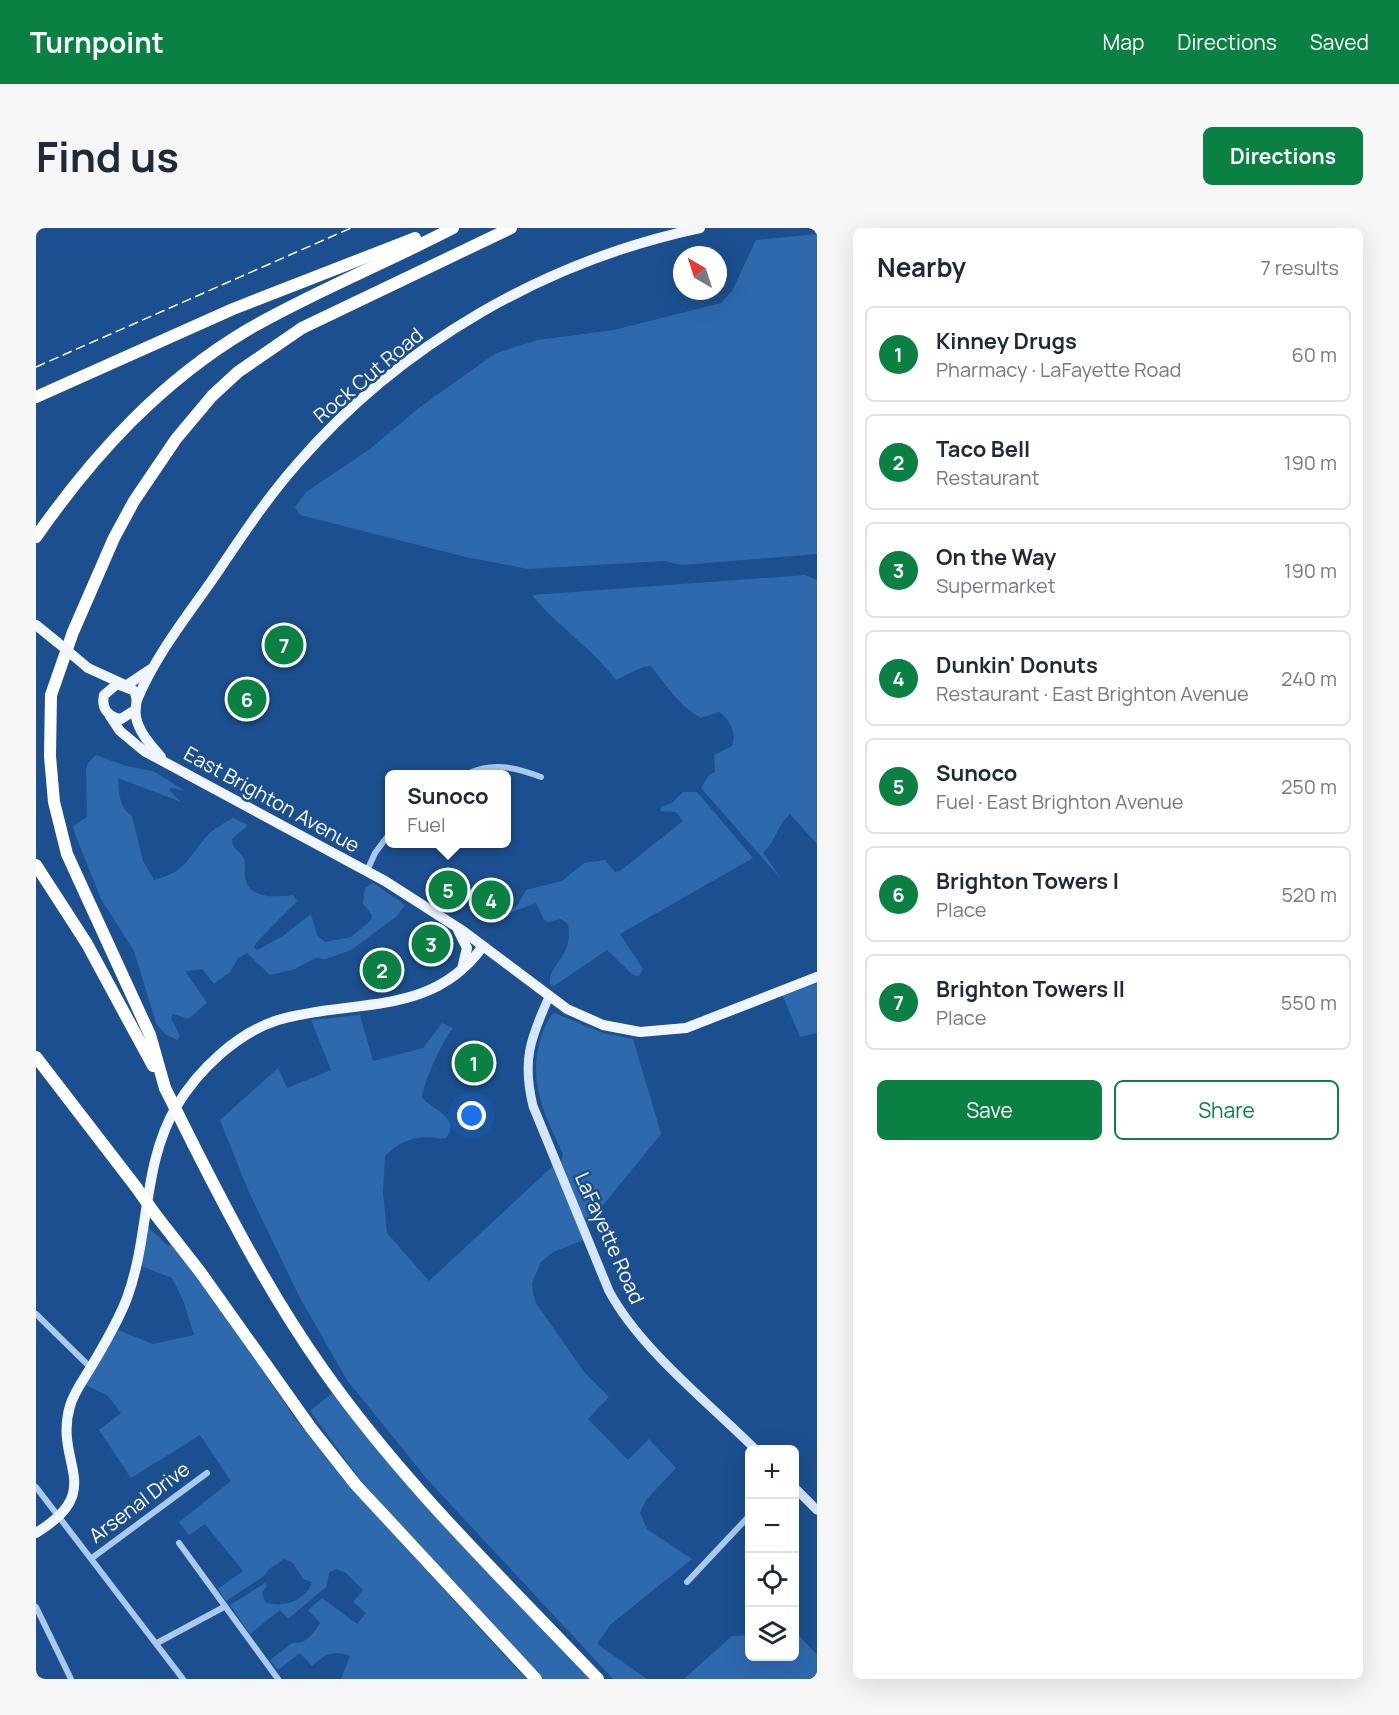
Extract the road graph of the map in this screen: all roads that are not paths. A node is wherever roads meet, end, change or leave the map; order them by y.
1 (438, 228) edge
2 (453, 228) edge
3 (511, 228) edge
4 (700, 228) edge
5 (36, 397) edge
6 (36, 537) edge
7 (36, 625) edge
8 (151, 668) junction
9 (91, 670) junction
10 (125, 685) junction
11 (104, 695) junction
12 (136, 705) junction
13 (110, 716) junction
14 (165, 761) junction
15 (478, 770) edge
16 (541, 777) dead end
17 (385, 839) edge
18 (36, 865) edge
19 (367, 871) junction
20 (454, 925) junction
21 (483, 946) junction
22 (462, 971) junction
23 (817, 977) edge
24 (549, 997) junction
25 (36, 1057) edge
26 (165, 1088) junction
27 (36, 1314) edge
28 (91, 1368) junction
29 (752, 1445) edge
30 (207, 1473) dead end
31 (36, 1487) edge
32 (799, 1492) edge
33 (817, 1510) edge
34 (60, 1518) junction
35 (745, 1520) edge
36 (36, 1533) edge
37 (179, 1543) dead end
38 (92, 1558) junction
39 (687, 1582) dead end
40 (36, 1607) edge
41 (224, 1607) junction
42 (157, 1643) junction
43 (71, 1679) edge
44 (183, 1679) edge
45 (278, 1679) edge
46 (536, 1679) edge
47 (598, 1679) edge

1 - 5 highway
2 - 6 highway
3 - 26 highway
4 - 8 main road, Rock Cut Road
7 - 9 main road, bridge
8 - 10 main road, Rock Cut Road
8 - 12 main road, Rock Cut Road
9 - 10 main road
9 - 11 main road
10 - 11 main road
10 - 12 main road
11 - 13 main road
12 - 13 main road
12 - 14 main road
13 - 14 main road, East Brighton Avenue
14 - 19 main road, East Brighton Avenue
15 - 16 street
17 - 19 street
18 - 26 highway
19 - 20 main road, East Brighton Avenue
20 - 21 main road, East Brighton Avenue
20 - 22 main road
21 - 22 main road
21 - 24 main road, East Brighton Avenue
22 - 28 main road
23 - 24 main road, East Brighton Avenue
24 - 29 street, LaFayette Road
25 - 46 highway, bridge
26 - 47 highway, bridge
27 - 28 street
28 - 34 main road
30 - 38 street, Arsenal Drive
31 - 34 street
32 - 33 street
34 - 36 main road
34 - 38 street
35 - 39 street
37 - 41 street
38 - 42 street
40 - 43 street
41 - 42 street
41 - 45 street
42 - 44 street

